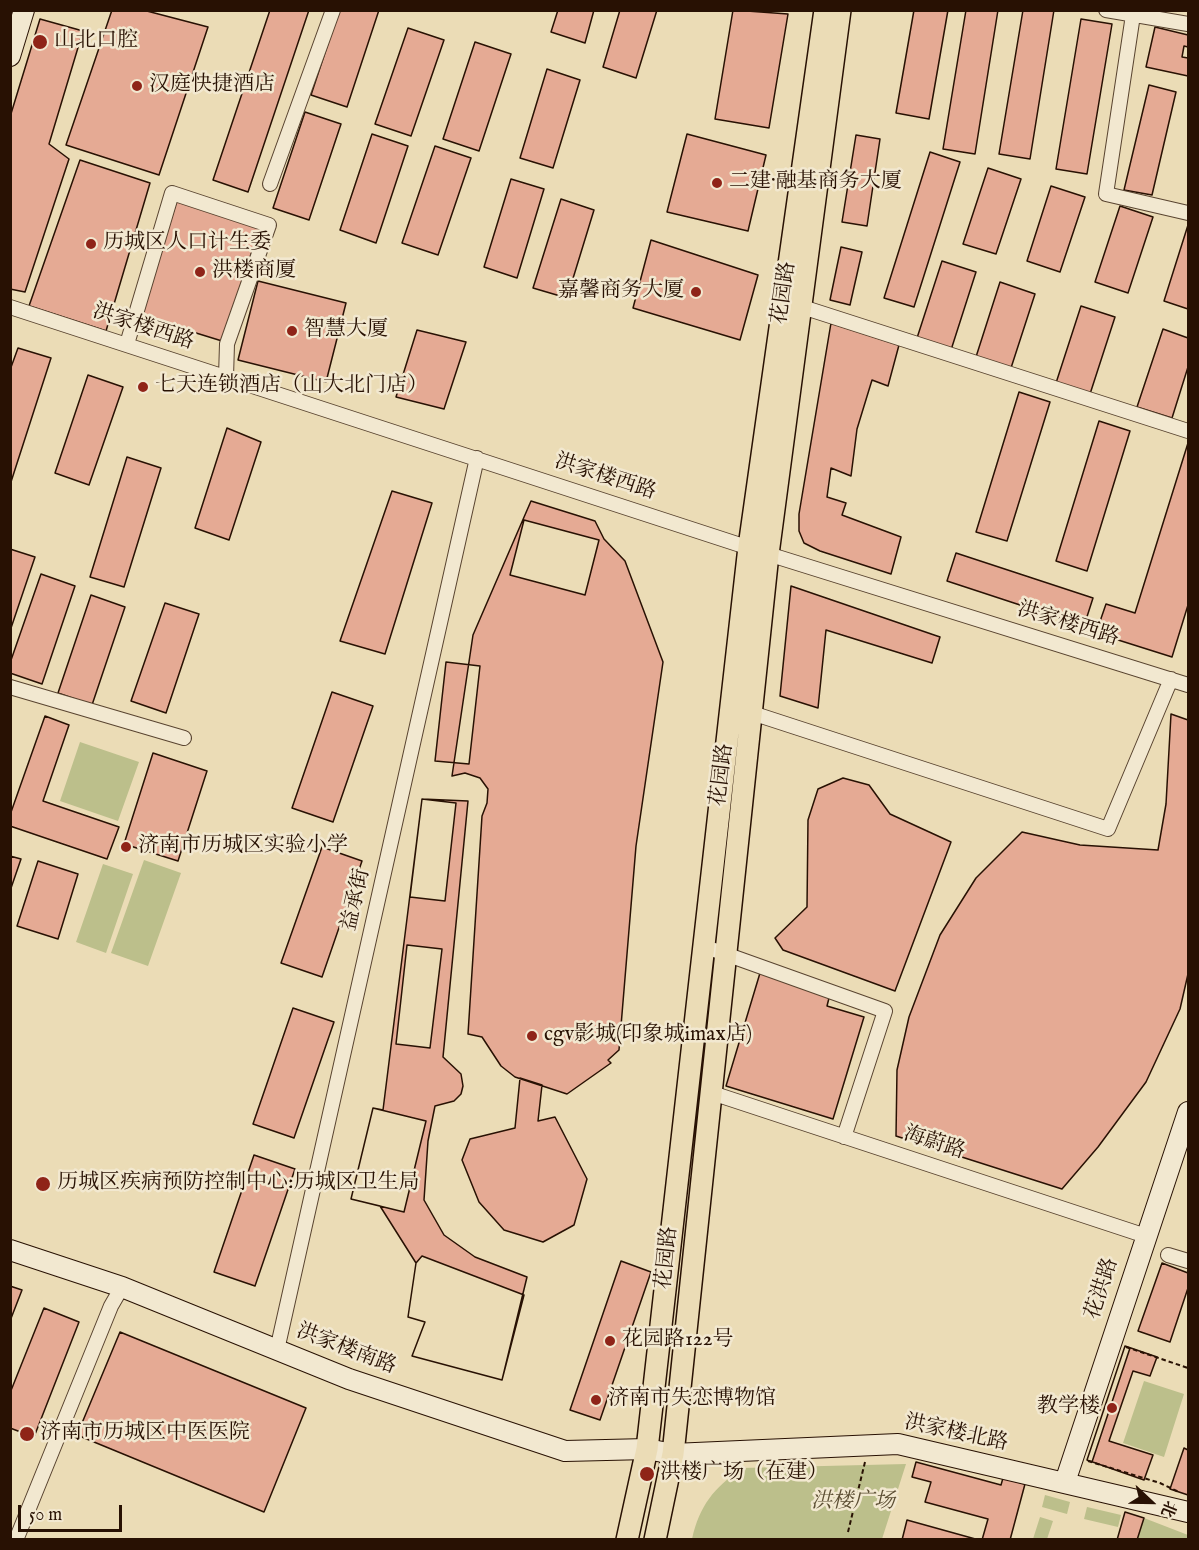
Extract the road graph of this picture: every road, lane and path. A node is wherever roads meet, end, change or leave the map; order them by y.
1 (18, 10) edge
2 (24, 10) edge
3 (333, 10) edge
4 (825, 10) edge
5 (840, 10) edge
6 (1106, 10) edge
7 (1133, 15) junction
8 (1188, 24) edge
9 (10, 34) edge
10 (10, 56) edge
11 (270, 184) dead end
12 (1188, 213) edge
13 (792, 304) junction
14 (10, 307) edge
15 (127, 344) junction
16 (226, 377) junction
17 (1188, 431) edge
18 (477, 458) junction
19 (759, 551) junction
20 (1171, 679) junction
21 (1188, 685) edge
22 (10, 687) edge
23 (752, 713) junction
24 (184, 738) dead end
25 (703, 946) junction
26 (725, 954) junction
27 (709, 1092) junction
28 (1188, 1112) edge
29 (844, 1137) junction
30 (1146, 1236) junction
31 (10, 1250) edge
32 (1168, 1255) dead end
33 (1188, 1262) edge
34 (122, 1287) junction
35 (1125, 1346) dead end
36 (277, 1350) junction
37 (1188, 1368) edge
38 (647, 1449) junction
39 (672, 1454) junction
40 (867, 1457) dead end
41 (1087, 1460) dead end
42 (1065, 1482) junction
43 (1188, 1495) edge
44 (1188, 1512) edge
45 (848, 1532) dead end
46 (16, 1539) edge
47 (627, 1539) edge
48 (655, 1539) edge

1 - 9 street
2 - 10 street
3 - 11 street
4 - 13 main road, 花园路
5 - 13 main road, 花园路
6 - 7 street
7 - 8 street
7 - 12 street
13 - 17 street
13 - 19 main road, 花园路
14 - 15 street, 洪家楼西路
15 - 16 street, 洪家楼西路
15 - 16 street
16 - 18 street, 洪家楼西路
18 - 19 street, 洪家楼西路
18 - 36 street, 益承街
19 - 20 street, 洪家楼西路
19 - 23 main road, 花园路
19 - 25 main road, 花园路
20 - 21 street, 洪家楼西路
20 - 23 street
22 - 24 street
23 - 26 main road, 花园路
25 - 26 street
25 - 38 main road, 花园路
26 - 27 main road, 花园路
26 - 29 street
27 - 29 street, 海蔚路
27 - 39 main road, 花园路
28 - 30 street, 花洪路
29 - 30 street, 海蔚路
30 - 42 street, 花洪路
31 - 34 street, 洪家楼南路
32 - 33 street
34 - 36 street, 洪家楼南路
34 - 46 street
35 - 37 path
36 - 38 street, 洪家楼南路
38 - 39 street, 洪家楼南路
38 - 47 main road, 花园路
39 - 42 street, 洪家楼北路
39 - 48 main road, 花园路
40 - 45 path
41 - 43 path
42 - 44 street, 洪家楼北路

